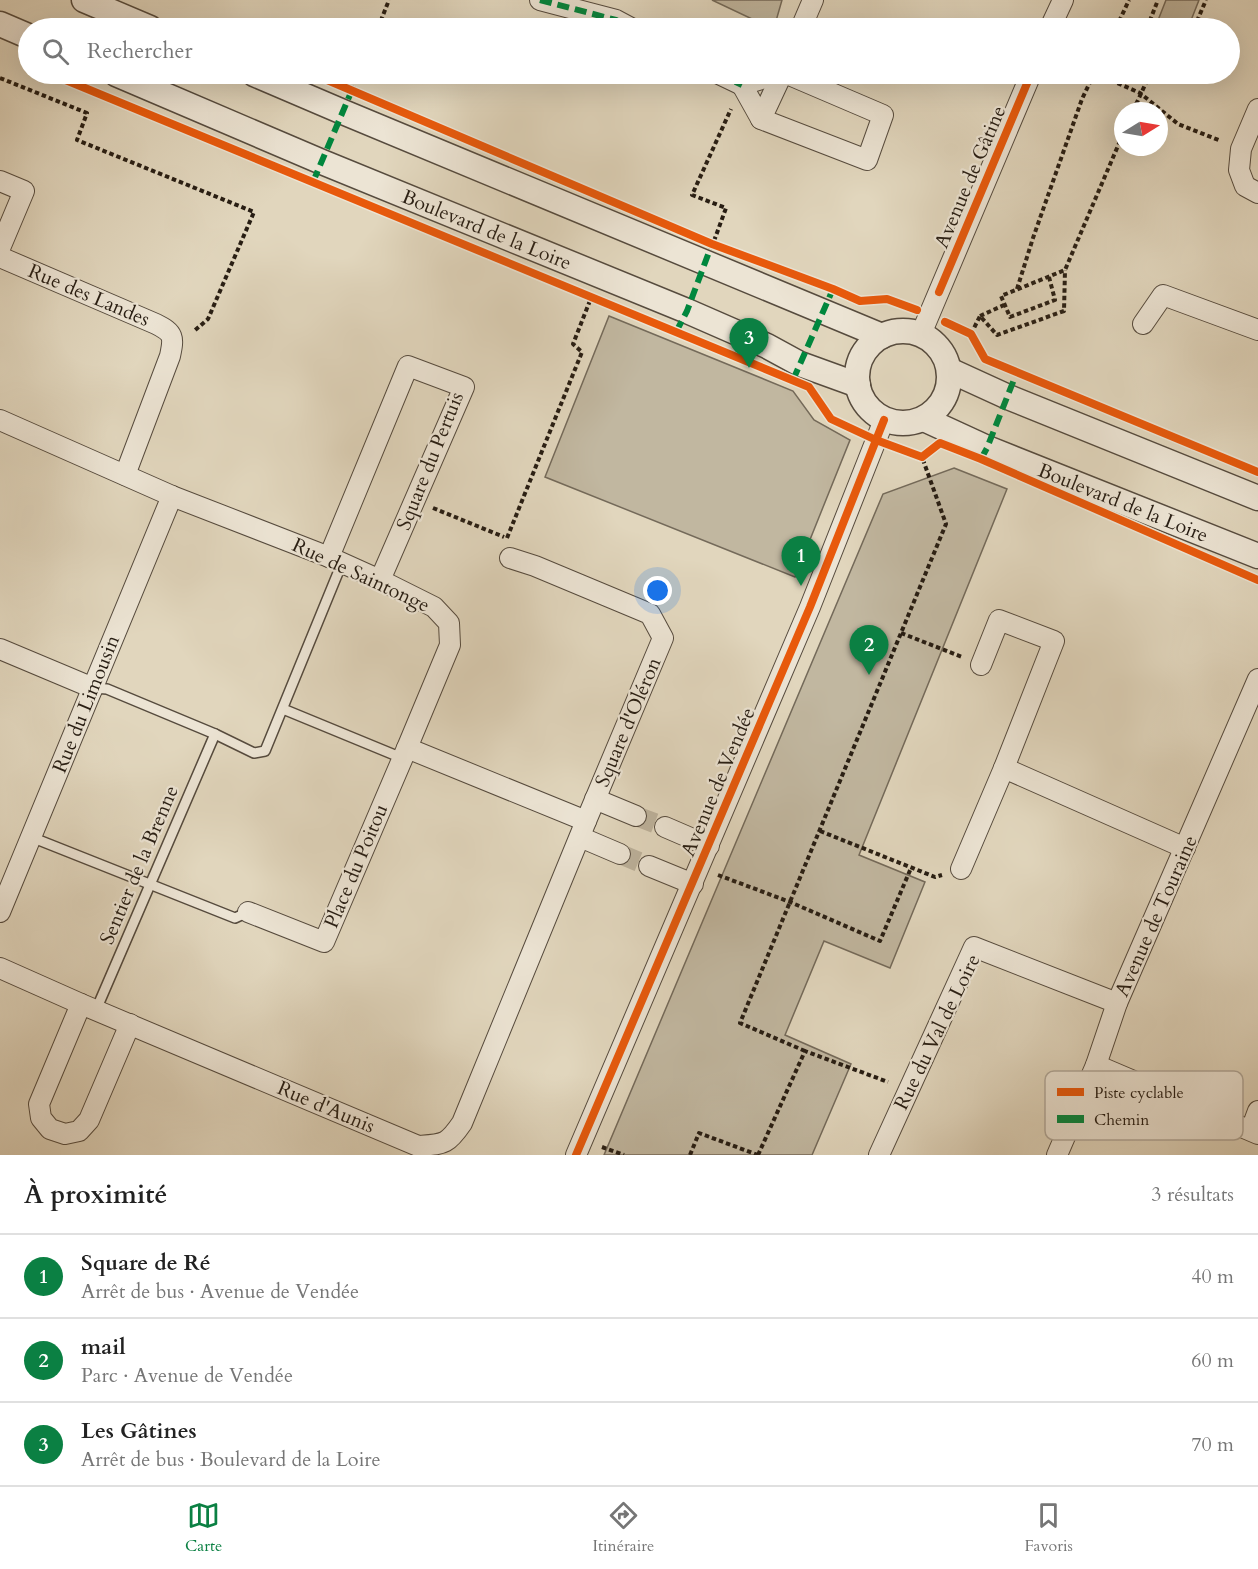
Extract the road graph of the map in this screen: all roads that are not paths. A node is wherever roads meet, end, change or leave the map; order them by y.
1 (84, 0) edge
2 (540, 0) edge
3 (813, 0) edge
4 (1063, 0) edge
5 (126, 18) edge
6 (608, 18) edge
7 (805, 18) edge
8 (1055, 18) edge
9 (0, 24) edge
10 (18, 32) edge
11 (139, 84) edge
12 (277, 84) edge
13 (746, 84) edge
14 (777, 84) edge
15 (807, 84) edge
16 (1027, 84) edge
17 (742, 85) joint
18 (1258, 109) edge
19 (761, 119) junction
20 (0, 181) edge
21 (1258, 193) edge
22 (0, 248) edge
23 (0, 257) edge
24 (1143, 324) dead end
25 (1258, 330) edge
26 (921, 334) junction
27 (882, 336) junction
28 (950, 370) junction
29 (858, 385) junction
30 (924, 419) junction
31 (0, 420) edge
32 (884, 420) junction
33 (124, 475) junction
34 (172, 496) junction
35 (1258, 498) edge
36 (1258, 556) edge
37 (510, 558) road end
38 (335, 560) junction
39 (380, 580) junction
40 (0, 650) edge
41 (981, 665) road end
42 (1258, 679) edge
43 (93, 688) junction
44 (283, 709) junction
45 (215, 734) junction
46 (404, 753) junction
47 (1004, 768) junction
48 (595, 799) junction
49 (636, 816) tunnel mouth
50 (665, 828) tunnel mouth
51 (583, 829) junction
52 (31, 837) junction
53 (709, 846) junction
54 (1185, 849) junction
55 (620, 854) tunnel mouth
56 (649, 866) tunnel mouth
57 (961, 869) road end
58 (696, 876) junction
59 (151, 885) junction
60 (0, 912) edge
61 (248, 912) joint
62 (0, 968) edge
63 (1117, 1004) junction
64 (88, 1007) junction
65 (130, 1024) junction
66 (1096, 1065) junction
67 (1093, 1071) edge
68 (1110, 1071) edge
69 (1258, 1111) edge
70 (1255, 1132) edge
71 (1064, 1140) edge
72 (576, 1155) edge
73 (879, 1155) edge
74 (1057, 1155) edge

1 - 5 street
2 - 6 street
3 - 7 street
4 - 8 street
9 - 10 street
11 - 29 street, Boulevard de la Loire
12 - 27 street
13 - 17 street
14 - 19 street
15 - 19 street
16 - 26 street, Avenue de Gâtine
17 - 19 street
18 - 21 street
20 - 22 street
23 - 33 street, Rue des Landes
24 - 25 street
26 - 27 street
26 - 28 street
27 - 29 street
28 - 30 street
28 - 35 street
29 - 32 street
30 - 32 street
30 - 36 street, Boulevard de la Loire
31 - 33 street, Rue de Saintonge
32 - 53 street, Avenue de Vendée
33 - 34 street, Rue de Saintonge
34 - 38 street, Rue de Saintonge
34 - 43 street, Rue du Limousin
37 - 48 street, Square d'Oléron
38 - 39 street, Rue de Saintonge
38 - 39 street, Square du Pertuis
38 - 44 lane
39 - 46 street, Rue de Saintonge
40 - 43 street
41 - 47 street
42 - 54 street, Avenue de Touraine
43 - 45 lane
43 - 52 street, Rue du Limousin
44 - 45 lane
44 - 46 lane
45 - 59 lane, Sentier de la Brenne
46 - 51 street
46 - 61 street, Place du Poitou
47 - 54 street
47 - 57 street
48 - 49 street
48 - 51 street, Square d'Oléron
50 - 53 street
51 - 55 street
51 - 65 street, Rue d'Aunis
52 - 59 lane
52 - 60 street, Rue du Limousin
53 - 58 street, Avenue de Vendée
54 - 63 street, Avenue de Touraine
56 - 58 street
58 - 72 street, Avenue de Vendée
59 - 61 lane
59 - 64 lane, Sentier de la Brenne
62 - 64 street, Rue d'Aunis
63 - 66 street, Avenue de Touraine
63 - 73 street, Rue du Val de Loire
64 - 65 street, Rue d'Aunis
64 - 65 street
66 - 67 street, Avenue de Touraine
66 - 68 street
69 - 70 street
71 - 74 street, Avenue de Touraine

